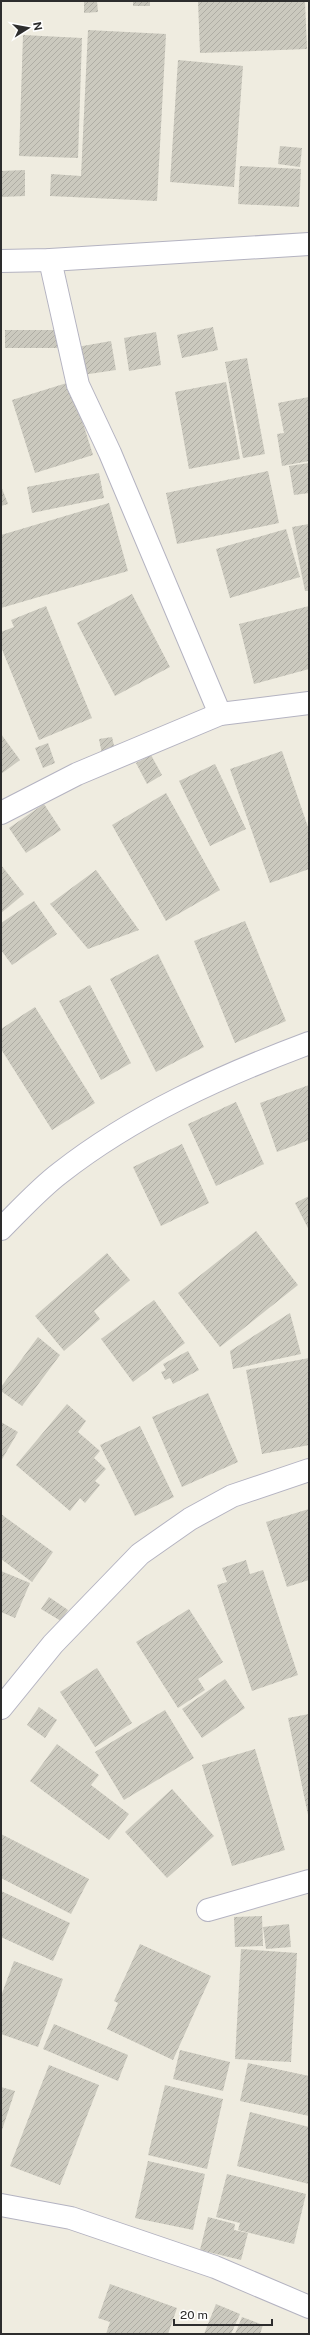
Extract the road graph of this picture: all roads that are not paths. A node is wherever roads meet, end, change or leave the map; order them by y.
1 (309, 244) edge
2 (50, 260) junction
3 (1, 261) edge
4 (309, 702) edge
5 (220, 714) junction
6 (1, 813) edge
7 (309, 1043) edge
8 (1, 1229) edge
9 (309, 1470) edge
10 (1, 1708) edge
11 (309, 1881) edge
12 (208, 1910) dead end
13 (1, 2204) edge
14 (309, 2307) edge

1 - 2 street
2 - 3 street
2 - 5 street
4 - 5 street
5 - 6 street
7 - 8 street
9 - 10 street
11 - 12 street
13 - 14 street

